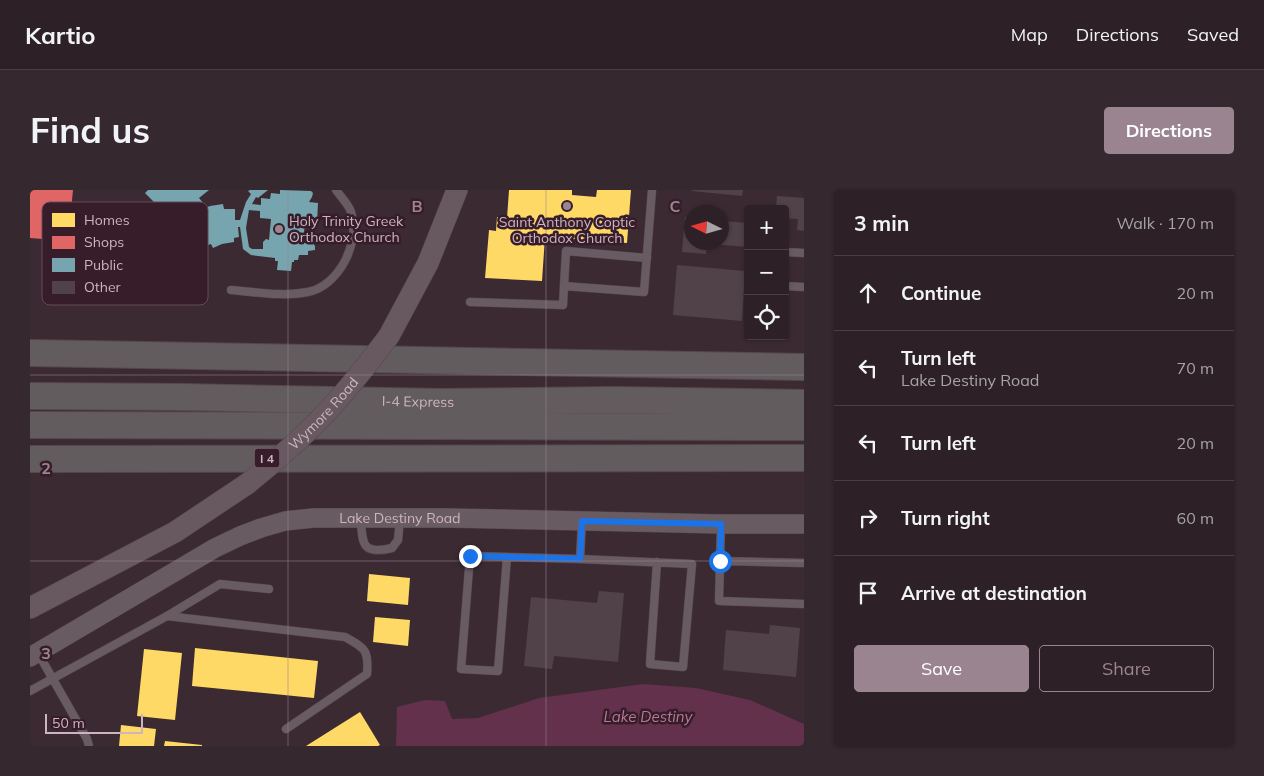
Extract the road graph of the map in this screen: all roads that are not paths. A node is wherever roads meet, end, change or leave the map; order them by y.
1 (336, 190) edge
2 (457, 190) edge
3 (652, 190) edge
4 (789, 252) edge
5 (804, 253) edge
6 (647, 258) junction
7 (564, 286) junction
8 (789, 286) edge
9 (804, 287) edge
10 (231, 290) dead end
11 (470, 302) dead end
12 (30, 353) edge
13 (804, 367) edge
14 (30, 396) edge
15 (804, 403) edge
16 (30, 425) edge
17 (804, 427) edge
18 (762, 457) junction
19 (804, 458) edge
20 (30, 459) edge
21 (804, 468) edge
22 (361, 518) junction
23 (400, 518) junction
24 (582, 521) junction
25 (721, 524) junction
26 (804, 524) edge
27 (507, 557) junction
28 (580, 559) junction
29 (720, 561) junction
30 (657, 562) junction
31 (804, 563) edge
32 (269, 589) dead end
33 (804, 604) edge
34 (30, 608) edge
35 (168, 616) junction
36 (34, 655) edge
37 (52, 679) junction
38 (30, 691) edge
39 (286, 729) dead end
40 (89, 746) edge

1 - 10 lane
2 - 34 main road, Wymore Road, bridge
3 - 6 lane
4 - 5 lane
6 - 7 lane
6 - 7 lane
7 - 11 lane
8 - 9 lane
12 - 13 highway
14 - 15 highway, I-4 Express
16 - 17 highway, I-4 Express
18 - 19 highway, I 4
18 - 20 highway, I 4
18 - 21 highway
22 - 23 street, Lake Destiny Road
22 - 23 lane
22 - 36 street, Lake Destiny Road
23 - 24 street, Lake Destiny Road
24 - 25 street, Lake Destiny Road
24 - 28 lane
25 - 26 street, Lake Destiny Road
25 - 29 lane
27 - 27 lane
27 - 28 lane
28 - 30 lane
29 - 31 lane
29 - 33 lane
30 - 30 lane
32 - 35 lane
35 - 37 lane
35 - 39 lane
36 - 37 lane
37 - 38 lane
37 - 40 lane

